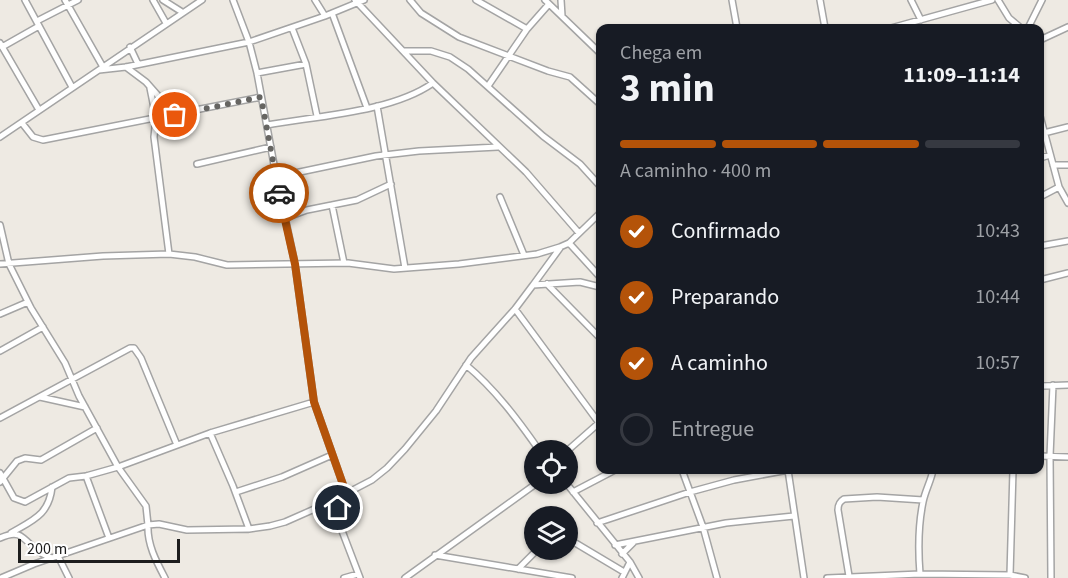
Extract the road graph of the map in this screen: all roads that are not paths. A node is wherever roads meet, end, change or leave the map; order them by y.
1 (25, 0) edge
2 (78, 0) edge
3 (153, 0) edge
4 (163, 0) edge
5 (202, 0) edge
6 (233, 0) edge
7 (315, 0) edge
8 (364, 0) edge
9 (410, 0) edge
10 (476, 0) edge
11 (561, 0) edge
12 (732, 0) edge
13 (820, 0) edge
14 (911, 0) edge
15 (992, 0) edge
16 (999, 0) edge
17 (1042, 0) edge
18 (356, 2) edge
19 (547, 2) edge
20 (66, 3) edge
21 (182, 12) junction
22 (332, 13) junction
23 (325, 16) junction
24 (562, 16) junction
25 (921, 20) junction
26 (166, 23) junction
27 (38, 24) junction
28 (736, 24) edge
29 (824, 24) edge
30 (906, 24) edge
31 (1016, 24) edge
32 (1030, 24) edge
33 (1068, 27) edge
34 (292, 28) junction
35 (527, 29) junction
36 (1044, 38) edge
37 (249, 42) junction
38 (1, 46) edge
39 (130, 47) junction
40 (596, 49) edge
41 (403, 51) junction
42 (509, 56) junction
43 (140, 64) junction
44 (306, 64) junction
45 (103, 67) junction
46 (126, 67) junction
47 (97, 71) junction
48 (257, 74) junction
49 (146, 81) junction
50 (433, 83) junction
51 (488, 86) junction
52 (72, 87) junction
53 (150, 88) junction
54 (261, 97) junction
55 (596, 100) edge
56 (377, 106) junction
57 (367, 108) junction
58 (39, 110) junction
59 (175, 115) junction
60 (317, 116) junction
61 (156, 118) junction
62 (22, 123) junction
63 (267, 125) junction
64 (1068, 127) edge
65 (1044, 133) joint
66 (0, 137) edge
67 (271, 147) junction
68 (498, 147) junction
69 (385, 155) junction
70 (1050, 155) junction
71 (1044, 157) edge
72 (197, 164) dead end
73 (1053, 165) junction
74 (1068, 165) edge
75 (276, 177) junction
76 (596, 182) edge
77 (391, 183) junction
78 (1059, 188) junction
79 (1044, 195) edge
80 (500, 197) dead end
81 (1068, 203) edge
82 (332, 205) junction
83 (596, 217) edge
84 (285, 218) junction
85 (0, 225) edge
86 (579, 233) junction
87 (1068, 241) edge
88 (569, 243) junction
89 (1044, 245) edge
90 (560, 247) junction
91 (169, 254) junction
92 (524, 255) junction
93 (344, 263) junction
94 (0, 264) edge
95 (9, 264) junction
96 (295, 264) junction
97 (405, 268) junction
98 (596, 273) edge
99 (1068, 273) edge
100 (1044, 279) edge
101 (533, 285) junction
102 (547, 285) junction
103 (596, 286) edge
104 (28, 302) junction
105 (515, 309) junction
106 (0, 314) edge
107 (43, 327) junction
108 (596, 334) edge
109 (0, 351) edge
110 (466, 366) junction
111 (72, 380) junction
112 (1053, 385) junction
113 (1068, 385) edge
114 (1044, 386) edge
115 (40, 397) junction
116 (314, 402) junction
117 (86, 407) junction
118 (0, 418) edge
119 (596, 418) edge
120 (596, 425) edge
121 (97, 428) junction
122 (210, 433) junction
123 (533, 440) edge
124 (578, 441) edge
125 (177, 444) junction
126 (332, 455) junction
127 (1044, 456) edge
128 (1050, 456) junction
129 (1068, 457) edge
130 (118, 467) junction
131 (0, 473) edge
132 (607, 474) edge
133 (683, 474) edge
134 (766, 474) edge
135 (789, 474) edge
136 (932, 474) edge
137 (1013, 474) edge
138 (86, 476) junction
139 (2, 481) edge
140 (52, 487) junction
141 (578, 489) edge
142 (236, 492) junction
143 (524, 492) edge
144 (690, 492) junction
145 (346, 493) junction
146 (575, 494) edge
147 (923, 500) junction
148 (794, 516) junction
149 (597, 523) junction
150 (148, 525) junction
151 (703, 527) junction
152 (249, 529) junction
153 (11, 533) junction
154 (0, 538) edge
155 (109, 538) junction
156 (634, 542) junction
157 (578, 545) edge
158 (615, 545) junction
159 (622, 554) junction
160 (435, 555) junction
161 (58, 556) junction
162 (51, 558) junction
163 (527, 560) edge
164 (630, 562) junction
165 (518, 569) junction
166 (920, 574) junction
167 (623, 575) edge
168 (359, 576) edge
169 (849, 576) junction
170 (1014, 576) edge
171 (878, 577) edge
172 (972, 577) edge
173 (2, 578) edge
174 (69, 578) edge
175 (165, 578) edge
176 (344, 578) edge
177 (405, 578) edge
178 (572, 578) edge
179 (639, 578) edge
180 (717, 578) edge
181 (804, 578) edge
182 (827, 578) edge
183 (1025, 578) edge
184 (1051, 578) edge

1 - 27 street
2 - 20 street
3 - 26 street
4 - 21 street
5 - 21 street
6 - 37 street
7 - 23 street
8 - 18 street
9 - 42 street
10 - 35 street
11 - 24 street
12 - 28 street
13 - 29 street
14 - 25 street
15 - 25 street
16 - 31 street
17 - 32 street
18 - 22 street
18 - 41 street
19 - 24 street
19 - 35 street
20 - 27 street
20 - 45 street
21 - 26 street
22 - 23 street
22 - 57 street
23 - 34 street
24 - 40 street
25 - 30 street
26 - 39 street
27 - 38 street
27 - 52 street
33 - 36 street
34 - 37 street
34 - 44 street
35 - 42 street
37 - 43 street
37 - 48 street
38 - 58 street
39 - 43 street
39 - 45 street
41 - 50 street
41 - 51 street
42 - 51 street
42 - 55 street
43 - 46 street
43 - 49 street
44 - 48 street
44 - 60 street
45 - 47 street
46 - 47 street
46 - 49 street
47 - 52 street
48 - 54 street
49 - 53 street
50 - 56 street
50 - 68 street
51 - 76 street
52 - 58 street
53 - 59 street
53 - 61 street
54 - 59 street
54 - 63 street
56 - 57 street
56 - 69 street
57 - 60 street
58 - 62 street
59 - 61 street
60 - 63 street
61 - 62 street
61 - 91 street
62 - 66 street
63 - 67 street
64 - 65 street
65 - 70 street
67 - 72 street
67 - 75 street
68 - 69 street
68 - 86 street
69 - 75 street
69 - 77 street
70 - 71 street
70 - 73 street
73 - 74 street
73 - 78 street
75 - 84 street
77 - 82 street
77 - 97 street
78 - 79 street
78 - 81 street
80 - 92 street
82 - 84 street
82 - 93 street
83 - 86 street
84 - 96 street
85 - 95 street
86 - 88 street
87 - 89 street
88 - 90 street
88 - 98 street
90 - 92 street
90 - 101 street
91 - 95 street
91 - 96 street
92 - 97 street
93 - 96 street
93 - 97 street
94 - 95 street
95 - 104 street
96 - 116 street
99 - 100 street
101 - 102 street
101 - 105 street
102 - 103 street
102 - 108 street
104 - 106 street
104 - 107 street
105 - 110 street
105 - 119 street
107 - 109 street
107 - 111 street
110 - 123 street
110 - 145 street
111 - 115 street
111 - 117 street
111 - 125 street
112 - 113 street
112 - 114 street
112 - 128 street
115 - 117 street
115 - 118 street
116 - 122 street
116 - 126 street
117 - 121 street
120 - 124 street
121 - 130 street
121 - 139 street
122 - 125 street
122 - 142 street
125 - 130 street
126 - 142 street
126 - 145 street
127 - 128 street
128 - 129 street
128 - 184 street
130 - 138 street
130 - 150 street
131 - 139 street
132 - 141 street
133 - 144 street
134 - 144 street
135 - 148 street
136 - 147 street
137 - 170 street
138 - 140 street
138 - 155 street
139 - 140 street
140 - 153 street
142 - 152 street
143 - 160 street
144 - 149 street
144 - 151 street
145 - 152 street
145 - 168 street
146 - 149 street
147 - 166 street
147 - 169 street
148 - 151 street
148 - 181 street
149 - 158 street
150 - 152 street
150 - 155 street
150 - 175 street
151 - 156 street
151 - 180 street
153 - 154 street
153 - 162 street
155 - 161 street
156 - 158 street
156 - 159 street
157 - 167 street
158 - 159 street
159 - 164 street
160 - 165 street
160 - 177 street
161 - 162 street
161 - 174 street
162 - 173 street
163 - 165 street
164 - 167 street
164 - 179 street
165 - 178 street
166 - 171 street
166 - 172 street
168 - 176 street
169 - 171 street
169 - 182 street
170 - 172 street
170 - 183 street

